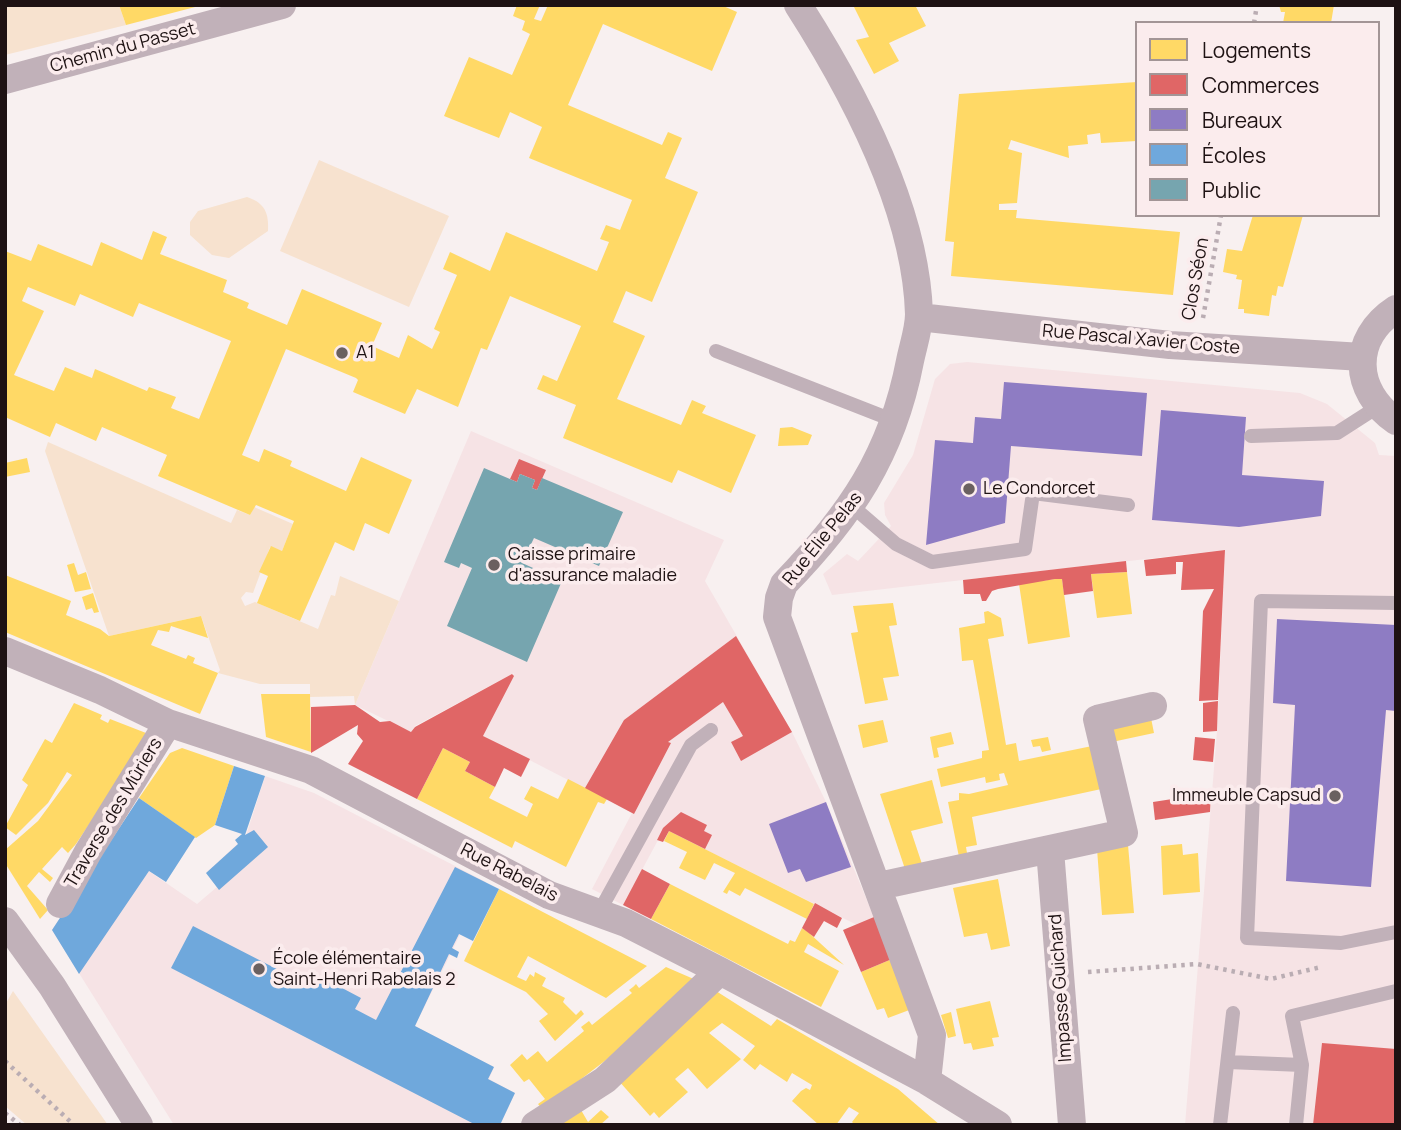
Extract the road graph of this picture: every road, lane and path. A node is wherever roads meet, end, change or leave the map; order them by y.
1 (282, 5) edge
2 (798, 5) edge
3 (5, 80) edge
4 (1221, 217) edge
5 (1396, 309) edge
6 (919, 317) junction
7 (1198, 346) junction
8 (716, 351) dead end
9 (1362, 356) junction
10 (1387, 413) edge
11 (895, 421) junction
12 (1251, 436) dead end
13 (1128, 505) dead end
14 (852, 506) junction
15 (1396, 603) edge
16 (5, 651) edge
17 (1153, 706) dead end
18 (168, 723) junction
19 (711, 730) dead end
20 (1050, 850) junction
21 (879, 886) junction
22 (60, 904) dead end
23 (598, 914) junction
24 (5, 921) edge
25 (1396, 932) edge
26 (1333, 964) dead end
27 (720, 971) junction
28 (1059, 973) junction
29 (1396, 991) edge
30 (1233, 1013) dead end
31 (5, 1061) edge
32 (1228, 1062) junction
33 (1302, 1065) junction
34 (927, 1081) junction
35 (5, 1113) edge
36 (20, 1125) edge
37 (75, 1125) edge
38 (139, 1125) edge
39 (535, 1125) edge
40 (998, 1125) edge
41 (1072, 1125) edge
42 (1220, 1125) edge
43 (1296, 1125) edge

1 - 3 street, Chemin du Passet
2 - 6 street, Rue Élie Pelas
4 - 7 path, Clos Séon
5 - 9 street
6 - 7 street, Rue Pascal Xavier Coste
6 - 11 street, Rue Élie Pelas
7 - 9 street, Rue Pascal Xavier Coste
8 - 11 lane
9 - 10 street
10 - 12 lane
11 - 14 street, Rue Élie Pelas
13 - 14 lane
14 - 21 street, Rue Élie Pelas
15 - 25 lane
16 - 18 street, Rue Rabelais
17 - 20 street
18 - 22 street, Traverse des Mûriers
18 - 23 street, Rue Rabelais
19 - 23 lane
20 - 21 street
20 - 28 street, Impasse Guichard
21 - 34 street, Rue Élie Pelas
23 - 27 street, Rue Rabelais
24 - 38 street
26 - 28 path
27 - 34 street, Rue Rabelais
27 - 39 street
28 - 41 street, Impasse Guichard
29 - 33 lane
30 - 32 lane
31 - 37 path
32 - 33 lane
32 - 42 lane
33 - 43 lane
34 - 40 street, Rue Rabelais
35 - 36 path

